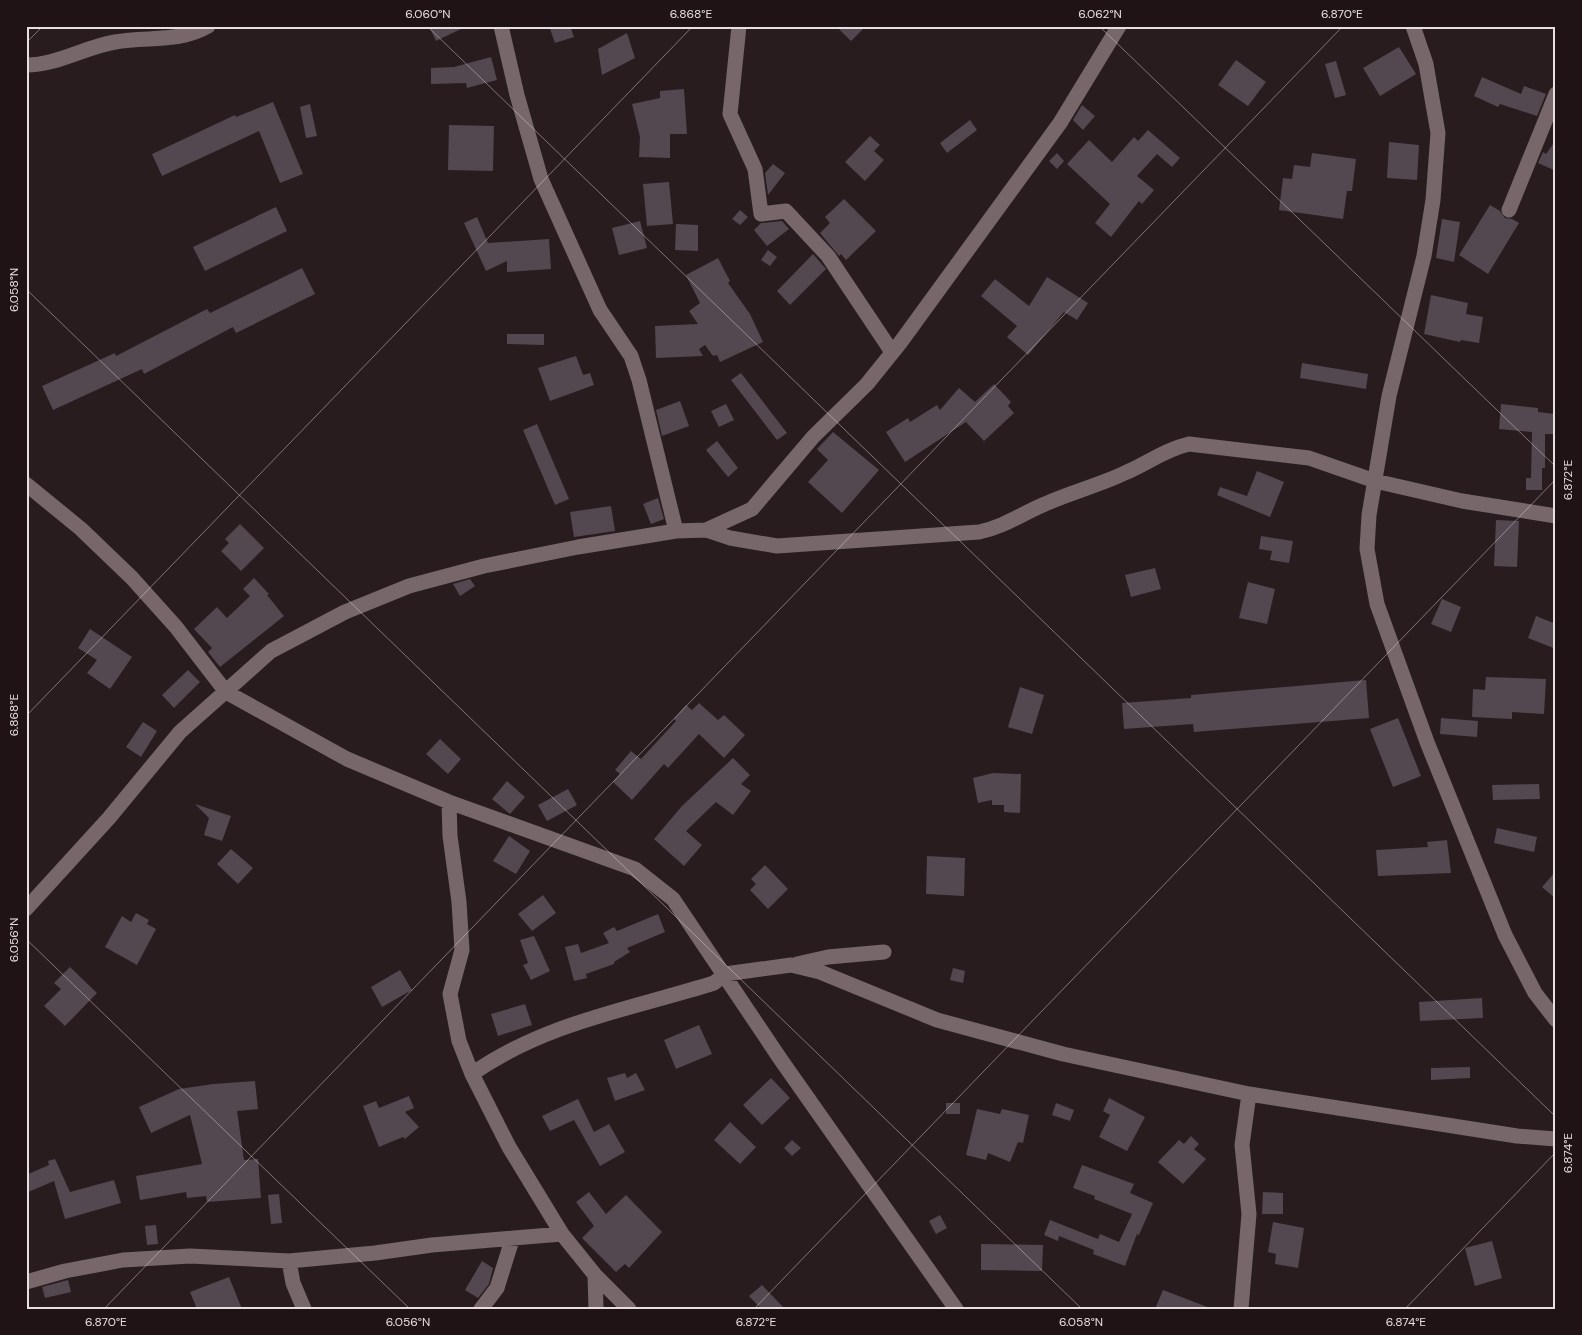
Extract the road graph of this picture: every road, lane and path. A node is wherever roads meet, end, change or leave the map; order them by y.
1 (208, 26) edge
2 (501, 26) edge
3 (739, 26) edge
4 (1119, 26) edge
5 (1413, 26) edge
6 (26, 65) edge
7 (1556, 94) edge
8 (1509, 210) dead end
9 (892, 352) junction
10 (1375, 482) junction
11 (26, 484) edge
12 (1556, 516) edge
13 (706, 530) junction
14 (676, 531) junction
15 (226, 692) junction
16 (449, 802) junction
17 (26, 908) edge
18 (884, 952) dead end
19 (791, 965) junction
20 (725, 974) junction
21 (1556, 1020) edge
22 (472, 1074) junction
23 (1249, 1094) junction
24 (1556, 1139) edge
25 (562, 1234) junction
26 (512, 1240) junction
27 (289, 1261) junction
28 (595, 1275) junction
29 (26, 1282) edge
30 (304, 1309) edge
31 (481, 1309) edge
32 (596, 1309) edge
33 (628, 1309) edge
34 (956, 1309) edge
35 (1241, 1309) edge

1 - 6 street
2 - 14 street
3 - 9 street
4 - 9 street
5 - 10 street
7 - 8 street
9 - 13 street
10 - 12 street
10 - 13 street
10 - 21 street
11 - 15 street
13 - 14 street
14 - 15 street
15 - 16 street
15 - 17 street
16 - 20 street
16 - 22 street
18 - 19 street
19 - 20 street
19 - 23 street
20 - 22 street
20 - 34 street
22 - 25 street
23 - 24 street
23 - 35 street
25 - 26 street
25 - 28 street
26 - 27 street
26 - 31 street
27 - 29 street
27 - 30 street
28 - 32 street
28 - 33 street

